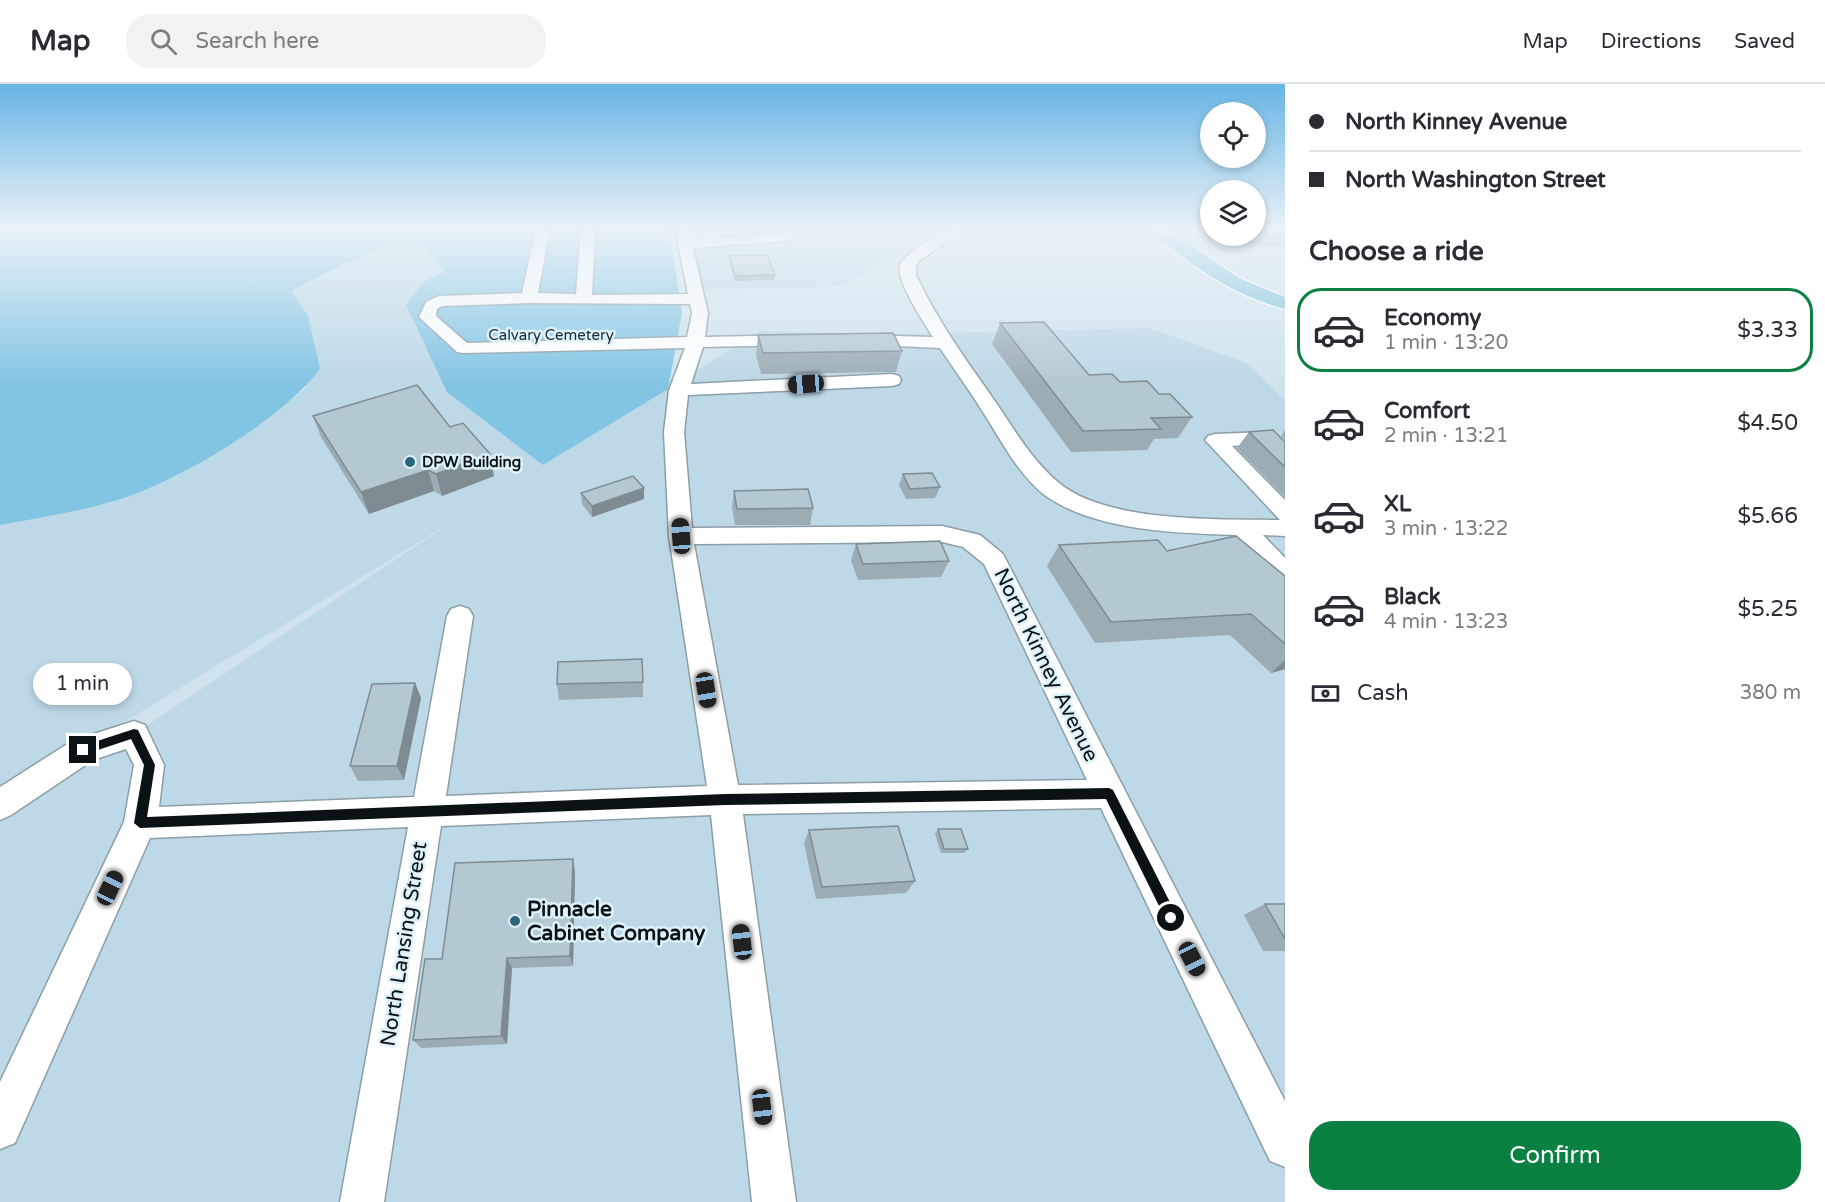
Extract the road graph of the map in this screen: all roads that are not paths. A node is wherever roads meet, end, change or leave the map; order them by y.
1 (533, 280) edge
2 (585, 280) edge
3 (694, 280) edge
4 (910, 280) edge
5 (1221, 280) edge
6 (1229, 280) edge
7 (529, 298) junction
8 (584, 298) junction
9 (698, 298) junction
10 (1285, 303) edge
11 (1285, 310) edge
12 (817, 340) edge
13 (840, 340) edge
14 (947, 343) junction
15 (694, 344) junction
16 (892, 380) dead end
17 (679, 390) junction
18 (1285, 457) edge
19 (1285, 514) edge
20 (1242, 527) junction
21 (1285, 528) edge
22 (681, 536) junction
23 (1285, 573) edge
24 (460, 616) dead end
25 (1109, 794) junction
26 (725, 800) junction
27 (0, 805) edge
28 (426, 812) junction
29 (140, 823) junction
30 (0, 1128) edge
31 (1285, 1146) edge
32 (362, 1202) edge
33 (774, 1202) edge

1 - 7 street
2 - 8 street
3 - 9 street
4 - 14 street
5 - 11 main road
6 - 10 main road
7 - 8 street
7 - 15 street
8 - 9 street
9 - 15 street
12 - 15 street
13 - 14 street
14 - 20 street
15 - 17 street
16 - 17 street
17 - 22 street
18 - 19 street
20 - 21 street
20 - 23 street
22 - 25 street, North Kinney Avenue
22 - 26 street
24 - 28 street, North Lansing Street
25 - 26 street
25 - 31 street, North Kinney Avenue
26 - 28 street
26 - 33 street
27 - 29 street
28 - 29 street
28 - 32 street, North Lansing Street
29 - 30 street

